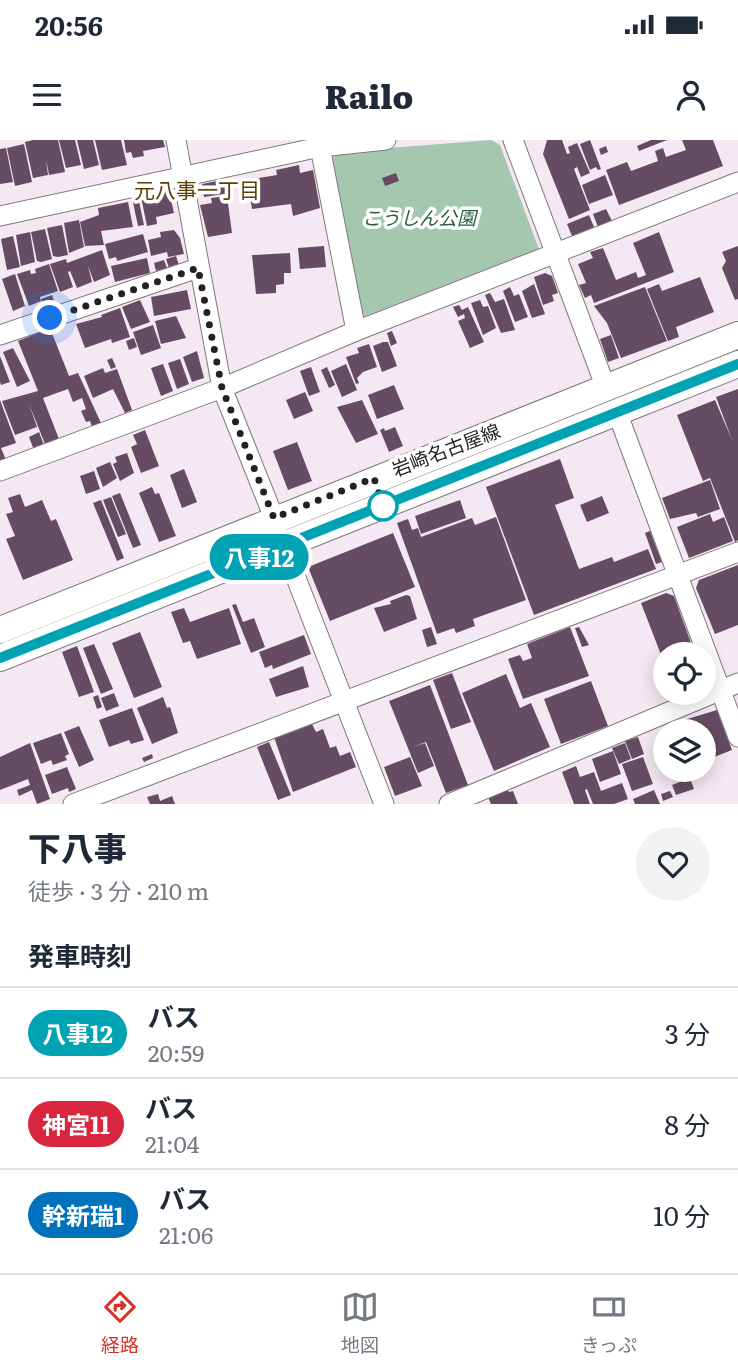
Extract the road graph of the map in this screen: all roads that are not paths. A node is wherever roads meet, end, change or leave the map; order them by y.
1 (176, 140) edge
2 (386, 140) edge
3 (513, 140) edge
4 (320, 147) junction
5 (182, 177) junction
6 (738, 183) edge
7 (0, 216) edge
8 (554, 254) junction
9 (198, 268) junction
10 (356, 331) junction
11 (0, 335) edge
12 (738, 335) edge
13 (738, 364) edge
14 (222, 388) junction
15 (611, 400) junction
16 (0, 471) edge
17 (274, 518) junction
18 (284, 547) junction
19 (738, 552) edge
20 (677, 576) junction
21 (0, 630) edge
22 (0, 658) edge
23 (729, 686) edge
24 (343, 699) junction
25 (738, 737) edge
26 (74, 804) edge
27 (384, 804) edge
28 (449, 804) edge

1 - 5 street
2 - 4 street
3 - 8 street
4 - 5 street
4 - 10 street
5 - 7 street
5 - 9 street
6 - 8 street
8 - 10 street
8 - 15 street
9 - 11 street
9 - 14 street
10 - 14 street
12 - 15 main road, 岩崎名古屋線
13 - 15 main road, 岩崎名古屋線
14 - 16 street
14 - 17 street
15 - 17 main road, 岩崎名古屋線
15 - 18 main road, 岩崎名古屋線
15 - 20 street
17 - 21 main road, 岩崎名古屋線
18 - 22 main road, 岩崎名古屋線
18 - 24 street
19 - 20 street
20 - 23 street
20 - 24 street
23 - 25 street
23 - 28 street
24 - 26 street
24 - 27 street

